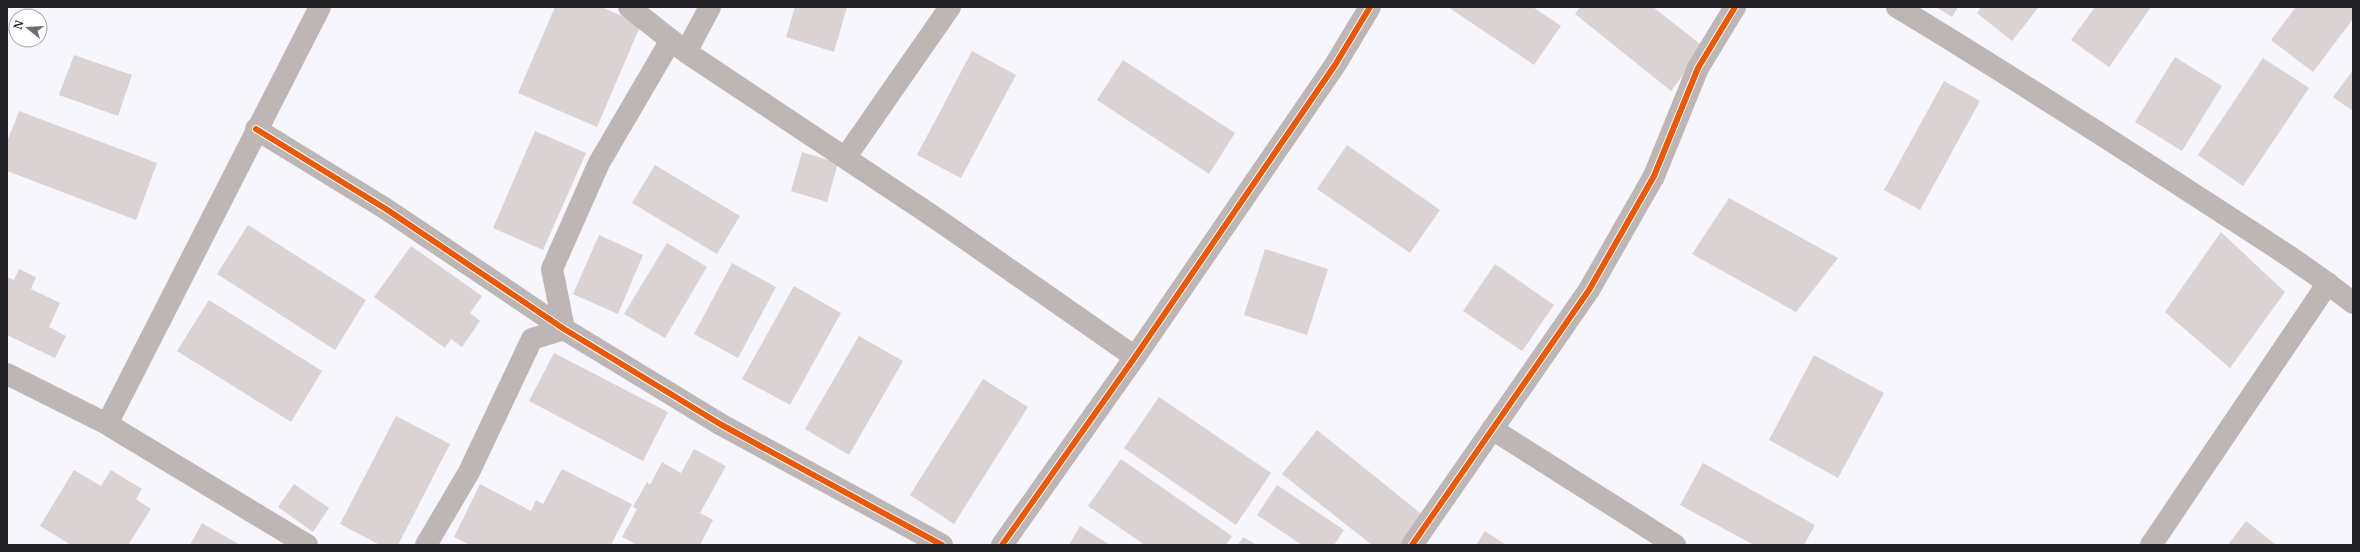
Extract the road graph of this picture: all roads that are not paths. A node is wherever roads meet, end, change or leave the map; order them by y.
1 (320, 7) edge
2 (629, 7) edge
3 (710, 7) edge
4 (950, 7) edge
5 (1370, 7) edge
6 (1735, 7) edge
7 (1897, 7) edge
8 (678, 46) junction
9 (256, 129) junction
10 (845, 158) junction
11 (2328, 283) junction
12 (2353, 303) edge
13 (564, 329) junction
14 (1135, 358) junction
15 (7, 374) edge
16 (107, 424) junction
17 (1492, 429) junction
18 (307, 545) edge
19 (426, 545) edge
20 (942, 545) edge
21 (1002, 545) edge
22 (1412, 545) edge
23 (1675, 545) edge
24 (2151, 545) edge

1 - 9 street
2 - 8 street
3 - 8 street
4 - 10 street
5 - 14 street
6 - 17 street
7 - 11 street
8 - 10 street
8 - 13 street
9 - 13 street
9 - 16 street
10 - 14 street
11 - 12 street
11 - 24 street
13 - 19 street
13 - 20 street
14 - 21 street
15 - 16 street
16 - 18 street
17 - 22 street
17 - 23 street

